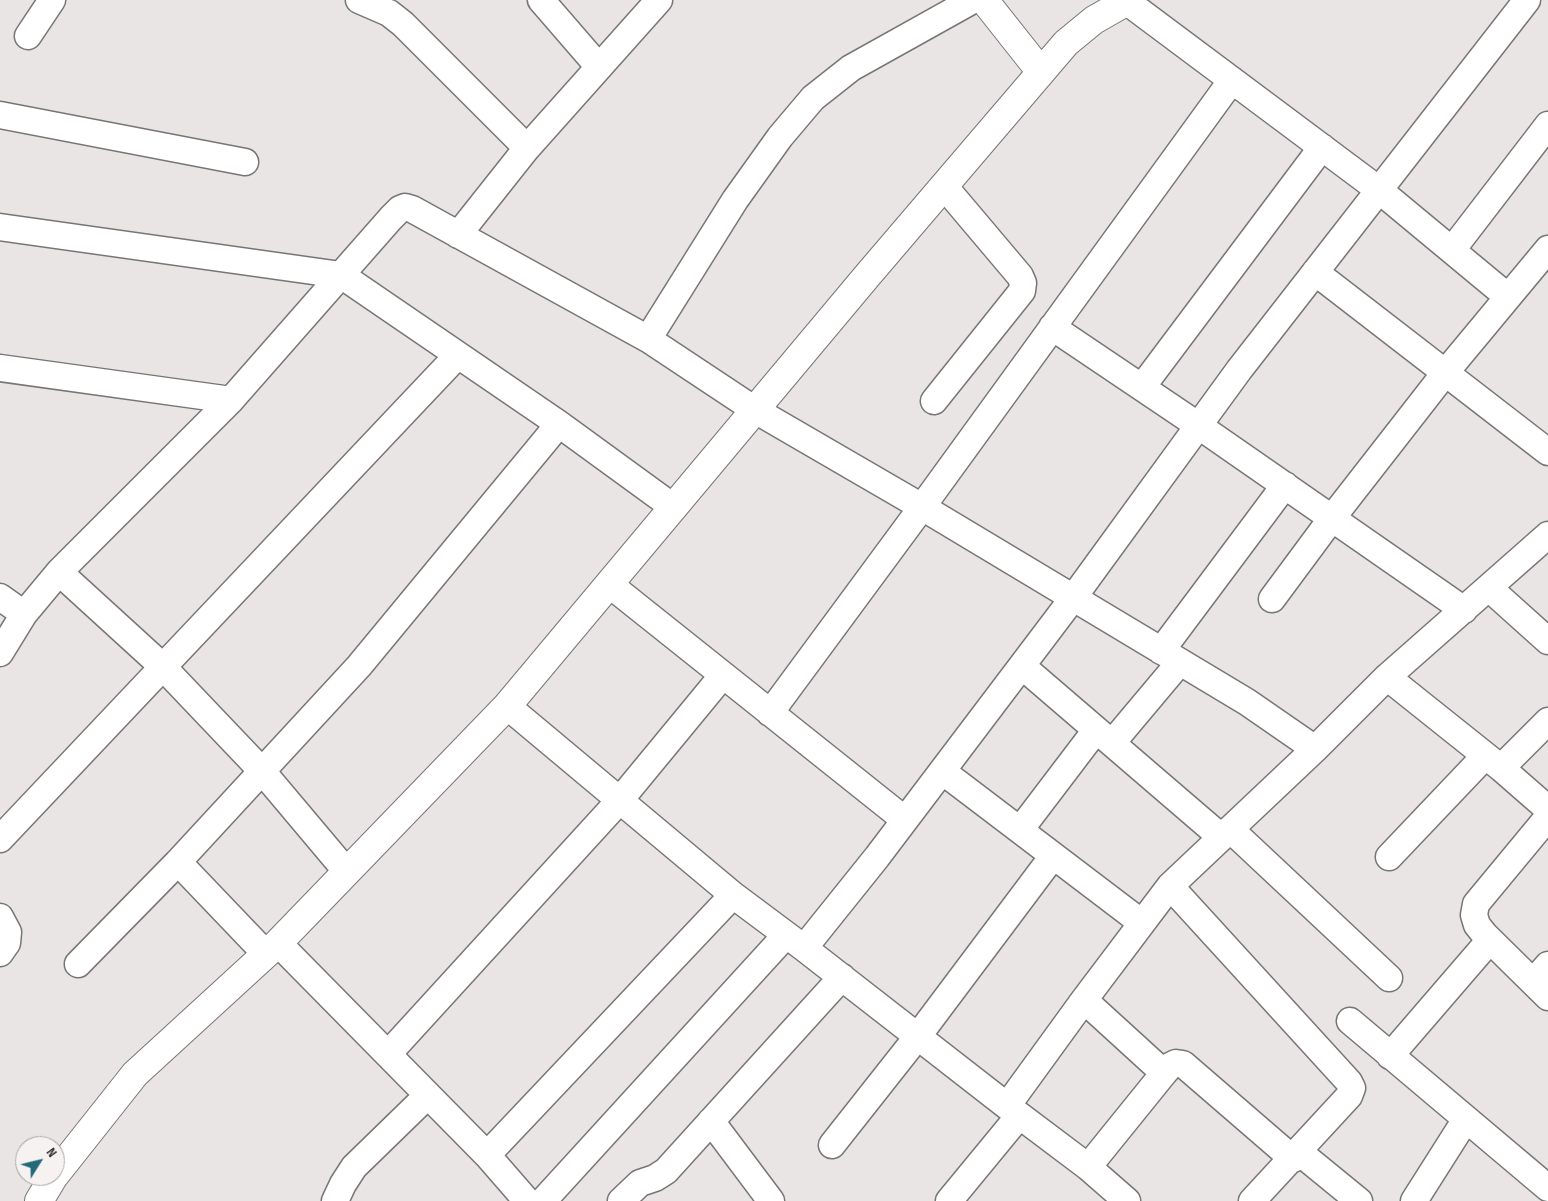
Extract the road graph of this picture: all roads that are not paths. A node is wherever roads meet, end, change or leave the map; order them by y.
1 (52, 0) edge
2 (359, 0) edge
3 (541, 0) edge
4 (659, 0) edge
5 (973, 0) edge
6 (984, 0) edge
7 (1527, 0) edge
8 (1127, 1) edge
9 (28, 36) dead end
10 (599, 67) junction
11 (1041, 72) junction
12 (1232, 80) junction
13 (0, 114) edge
14 (1548, 125) edge
15 (1322, 147) junction
16 (527, 148) junction
17 (245, 162) dead end
18 (944, 186) junction
19 (1379, 190) junction
20 (0, 227) edge
21 (458, 235) junction
22 (1548, 249) edge
23 (1452, 250) junction
24 (1315, 272) junction
25 (340, 275) junction
26 (1508, 297) junction
27 (1052, 327) junction
28 (648, 339) junction
29 (458, 355) junction
30 (0, 368) edge
31 (1445, 373) junction
32 (1142, 388) junction
33 (231, 400) junction
34 (934, 401) dead end
35 (755, 410) junction
36 (559, 424) junction
37 (1199, 426) junction
38 (1548, 452) edge
39 (1285, 485) junction
40 (673, 507) junction
41 (922, 507) junction
42 (1332, 518) junction
43 (1548, 535) edge
44 (59, 572) junction
45 (609, 584) junction
46 (1488, 588) junction
47 (0, 597) edge
48 (1073, 598) junction
49 (1272, 599) dead end
50 (1464, 610) junction
51 (24, 614) junction
52 (1548, 641) edge
53 (0, 652) edge
54 (1170, 656) junction
55 (162, 666) junction
56 (1022, 666) junction
57 (723, 675) junction
58 (1387, 677) junction
59 (507, 706) junction
60 (770, 713) junction
61 (1548, 721) edge
62 (1104, 736) junction
63 (1315, 749) junction
64 (1493, 762) junction
65 (942, 771) junction
66 (262, 772) junction
67 (620, 800) junction
68 (1548, 809) edge
69 (1548, 817) edge
70 (905, 820) junction
71 (1020, 830) junction
72 (1226, 833) junction
73 (0, 839) edge
74 (1053, 856) junction
75 (1389, 857) dead end
76 (178, 862) junction
77 (347, 872) junction
78 (1170, 886) junction
79 (733, 895) junction
80 (0, 917) edge
81 (1142, 924) junction
82 (1490, 940) junction
83 (795, 941) junction
84 (272, 948) junction
85 (0, 953) edge
86 (78, 964) dead end
87 (842, 977) junction
88 (1389, 978) dead end
89 (1543, 981) edge
90 (1084, 1000) junction
91 (1350, 1021) dead end
92 (918, 1036) junction
93 (388, 1054) junction
94 (1390, 1056) junction
95 (1164, 1073) junction
96 (428, 1095) junction
97 (1013, 1111) junction
98 (1466, 1119) junction
99 (711, 1121) junction
100 (832, 1146) dead end
101 (486, 1155) junction
102 (1296, 1156) junction
103 (65, 1161) edge
104 (1088, 1167) junction
105 (48, 1186) edge
106 (1548, 1188) edge
107 (39, 1201) edge
108 (335, 1201) edge
109 (527, 1201) edge
110 (543, 1201) edge
111 (621, 1201) edge
112 (772, 1201) edge
113 (949, 1201) edge
114 (1126, 1201) edge
115 (1252, 1201) edge
116 (1359, 1201) edge
117 (1414, 1201) edge

1 - 9 street
2 - 16 street
3 - 10 street
4 - 10 street
5 - 28 street
6 - 11 street
7 - 19 street
8 - 11 street
8 - 12 street
10 - 16 street
11 - 18 street
12 - 15 street
12 - 27 street
13 - 17 street
14 - 23 street
15 - 19 street
15 - 32 street
16 - 21 street
18 - 34 street
18 - 35 street
19 - 23 street
19 - 24 street
20 - 25 street
21 - 25 street
21 - 28 street
22 - 26 street
23 - 26 street
24 - 31 street
24 - 37 street
25 - 29 street
25 - 33 street
26 - 31 street
27 - 32 street
27 - 41 street
28 - 35 street
29 - 36 street
29 - 55 street
30 - 33 street
31 - 38 street
31 - 42 street
32 - 37 street
33 - 44 street
35 - 40 street
35 - 41 street
36 - 40 street
36 - 66 street
37 - 39 street
37 - 48 street
39 - 42 street
39 - 54 street
40 - 45 street
41 - 48 street
41 - 60 street
42 - 49 street
42 - 50 street
43 - 46 street
44 - 51 street
44 - 55 street
45 - 57 street
45 - 59 street
46 - 50 street
46 - 52 street
47 - 51 street
48 - 54 street
48 - 56 street
50 - 58 street
51 - 53 street
54 - 62 street
54 - 63 street
55 - 66 street
55 - 73 street
56 - 62 street
56 - 65 street
57 - 60 street
57 - 67 street
58 - 63 street
58 - 64 street
59 - 67 street
59 - 77 street
60 - 70 street
61 - 64 street
62 - 71 street
62 - 72 street
63 - 72 street
64 - 68 street
64 - 75 street
65 - 70 street
65 - 71 street
66 - 76 street
66 - 77 street
67 - 79 street
67 - 93 street
69 - 82 street
70 - 83 street
71 - 74 street
72 - 78 street
72 - 88 street
74 - 81 street
74 - 92 street
76 - 84 street
76 - 86 street
77 - 84 street
78 - 81 street
78 - 102 street
79 - 83 street
79 - 101 street
80 - 85 street
81 - 90 street
82 - 89 street
82 - 94 street
83 - 87 street
83 - 110 street
84 - 93 street
84 - 103 street
87 - 92 street
87 - 99 street
90 - 95 street
90 - 97 street
91 - 94 street
92 - 97 street
92 - 100 street
93 - 96 street
94 - 98 street
95 - 102 street
95 - 104 street
96 - 101 street
96 - 108 street
97 - 104 street
97 - 113 street
98 - 106 street
98 - 117 street
99 - 111 street
99 - 112 street
101 - 109 street
102 - 115 street
102 - 116 street
104 - 114 street
105 - 107 street

